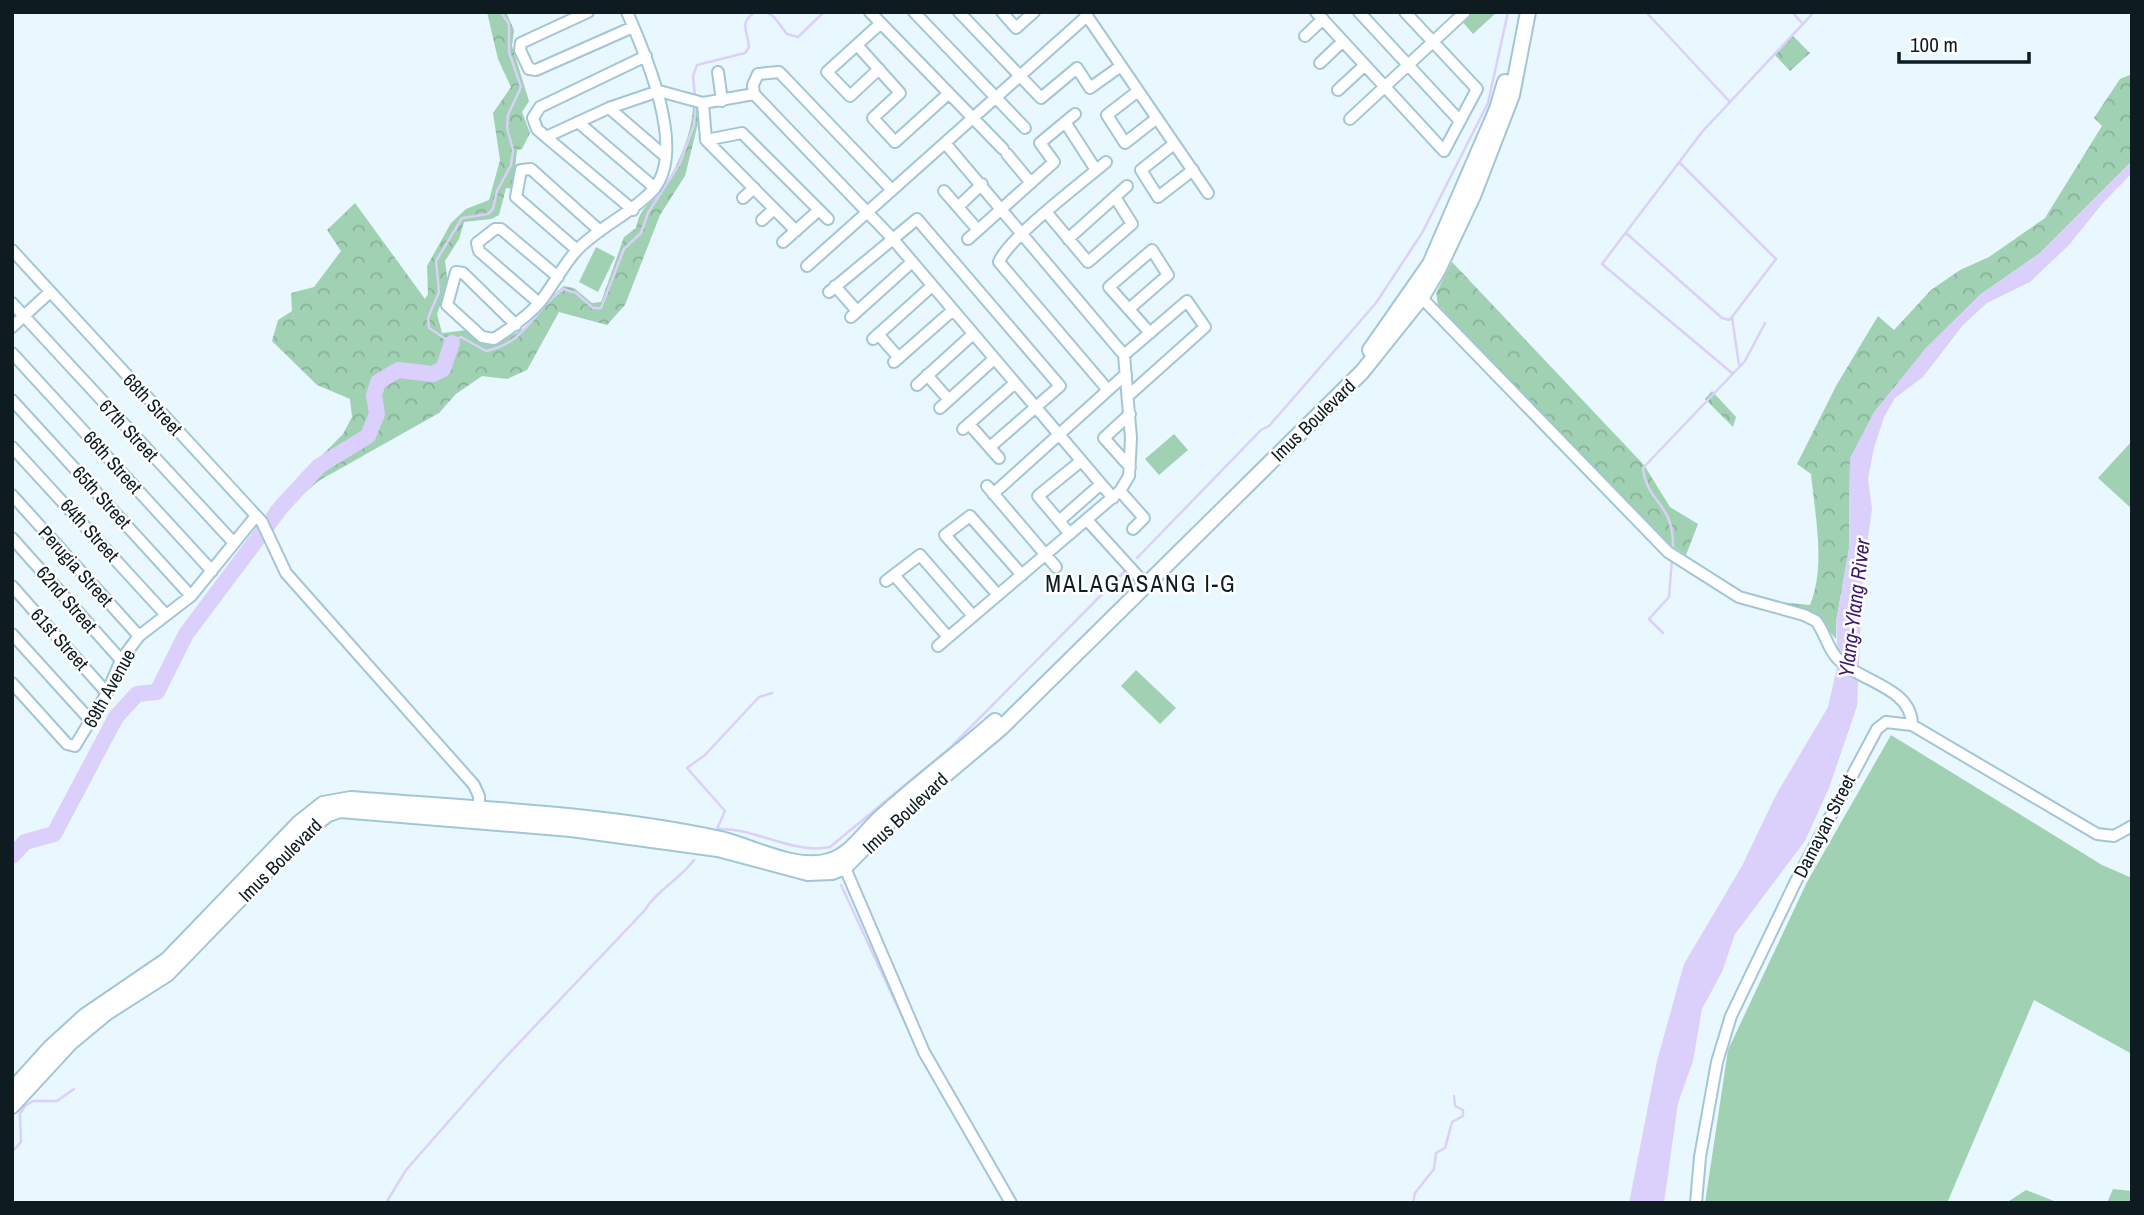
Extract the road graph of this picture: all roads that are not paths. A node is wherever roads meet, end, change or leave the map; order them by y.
1 (588, 12) edge
2 (627, 12) edge
3 (870, 12) edge
4 (914, 12) edge
5 (959, 12) edge
6 (1002, 12) edge
7 (1034, 12) edge
8 (1359, 12) edge
9 (1465, 12) edge
10 (1520, 12) edge
11 (1528, 12) edge
12 (1086, 14) edge
13 (1413, 15) edge
14 (1320, 16) edge
15 (881, 23) junction
16 (633, 27) junction
17 (1305, 36) dead end
18 (1343, 41) junction
19 (1433, 42) junction
20 (857, 45) junction
21 (646, 56) junction
22 (1320, 63) dead end
23 (1364, 65) junction
24 (1408, 65) junction
25 (1121, 66) junction
26 (879, 69) junction
27 (718, 72) dead end
28 (1020, 75) junction
29 (1384, 88) junction
30 (1338, 90) dead end
31 (659, 91) junction
32 (1138, 91) junction
33 (754, 94) junction
34 (948, 94) junction
35 (995, 98) junction
36 (698, 101) junction
37 (722, 101) junction
38 (609, 108) junction
39 (1075, 114) dead end
40 (1157, 118) junction
41 (972, 119) junction
42 (1350, 119) dead end
43 (1460, 121) junction
44 (578, 122) junction
45 (1065, 122) junction
46 (1025, 128) dead end
47 (547, 137) junction
48 (706, 140) junction
49 (945, 143) junction
50 (1174, 144) junction
51 (666, 158) junction
52 (1106, 162) dead end
53 (1096, 170) junction
54 (1193, 170) junction
55 (1031, 183) junction
56 (982, 184) junction
57 (1127, 186) dead end
58 (655, 188) junction
59 (754, 188) junction
60 (892, 190) junction
61 (944, 191) dead end
62 (1208, 192) dead end
63 (1115, 197) junction
64 (743, 198) dead end
65 (958, 206) junction
66 (774, 209) junction
67 (1001, 209) junction
68 (633, 210) junction
69 (818, 210) junction
70 (868, 212) junction
71 (1047, 214) junction
72 (828, 219) dead end
73 (762, 220) dead end
74 (978, 230) junction
75 (600, 231) junction
76 (796, 231) junction
77 (1021, 236) junction
78 (892, 238) junction
79 (968, 239) dead end
80 (1068, 239) junction
81 (783, 242) dead end
82 (12, 250) edge
83 (577, 250) junction
84 (912, 262) junction
85 (807, 267) dead end
86 (558, 277) junction
87 (932, 286) junction
88 (50, 292) junction
89 (1418, 293) junction
90 (12, 303) edge
91 (539, 303) junction
92 (1129, 309) junction
93 (953, 310) junction
94 (24, 316) junction
95 (516, 325) junction
96 (12, 327) edge
97 (1150, 332) junction
98 (973, 334) junction
99 (12, 354) edge
100 (1124, 355) junction
101 (995, 359) junction
102 (1126, 374) junction
103 (928, 375) junction
104 (1015, 383) junction
105 (917, 385) dead end
106 (1108, 390) junction
107 (1129, 395) junction
108 (12, 400) edge
109 (1036, 408) junction
110 (1130, 414) junction
111 (1059, 435) junction
112 (12, 447) edge
113 (990, 447) junction
114 (999, 458) dead end
115 (1081, 461) junction
116 (1130, 467) junction
117 (1101, 484) junction
118 (1116, 494) junction
119 (12, 495) edge
120 (256, 516) junction
121 (1087, 520) junction
122 (1059, 522) junction
123 (1133, 529) dead end
124 (1070, 534) junction
125 (12, 538) edge
126 (234, 543) junction
127 (1046, 554) junction
128 (1056, 567) dead end
129 (212, 571) junction
130 (1022, 575) junction
131 (1141, 581) junction
132 (12, 586) edge
133 (998, 595) junction
134 (191, 596) junction
135 (166, 615) junction
136 (972, 617) junction
137 (12, 634) edge
138 (139, 636) junction
139 (948, 637) junction
140 (938, 646) dead end
141 (121, 660) junction
142 (12, 683) edge
143 (107, 693) junction
144 (91, 721) junction
145 (1912, 726) junction
146 (479, 815) junction
147 (2132, 826) edge
148 (842, 861) junction
149 (13, 1088) edge
150 (12, 1106) edge
151 (1011, 1203) edge
152 (1696, 1203) edge

1 - 16 street
2 - 16 street
3 - 15 street
4 - 35 street
5 - 28 street
6 - 7 street
8 - 24 street
9 - 19 street
10 - 89 main road, Imus Boulevard
11 - 89 main road, Imus Boulevard
12 - 25 street
12 - 28 street
13 - 19 street
14 - 17 street
14 - 18 street
15 - 20 street
15 - 34 street
16 - 21 street
18 - 22 street
18 - 23 street
19 - 24 street
19 - 43 street
20 - 26 street
20 - 26 street
21 - 31 street
21 - 47 street
23 - 29 street
23 - 30 street
24 - 29 street
24 - 43 street
25 - 28 street
25 - 32 street
26 - 34 street
27 - 37 street
28 - 35 street
29 - 42 street
29 - 43 street
31 - 36 street
31 - 38 street
31 - 51 street
32 - 40 street
32 - 40 street
33 - 37 street
33 - 60 street
33 - 70 street
34 - 41 street
35 - 41 street
35 - 46 street
36 - 37 street
36 - 48 street
38 - 44 street
38 - 51 street
39 - 45 street
40 - 50 street
41 - 49 street
41 - 55 street
44 - 47 street
44 - 58 street
45 - 53 street
45 - 55 street
47 - 68 street
48 - 59 street
48 - 69 street
49 - 56 street
49 - 60 street
50 - 54 street
50 - 54 street
51 - 58 street
52 - 53 street
53 - 71 street
54 - 62 street
55 - 67 street
56 - 65 street
56 - 67 street
57 - 63 street
58 - 68 street
59 - 64 street
59 - 66 street
60 - 70 street
61 - 65 street
63 - 80 street
63 - 80 street
65 - 74 street
66 - 73 street
66 - 76 street
67 - 74 street
67 - 77 street
68 - 75 street
69 - 72 street
69 - 76 street
70 - 78 street
70 - 85 street
71 - 77 street
71 - 80 street
74 - 79 street
75 - 83 street
75 - 83 street
76 - 81 street
77 - 100 street
77 - 106 street
78 - 84 street
78 - 84 street
78 - 109 street
82 - 88 street, 68th Street
83 - 86 street
84 - 87 street
86 - 91 street
86 - 91 street
87 - 93 street
87 - 93 street
88 - 94 street
88 - 120 street, 68th Street
89 - 131 main road, Imus Boulevard
89 - 145 street
90 - 94 street, 67th Street
91 - 95 street
92 - 92 street
92 - 97 street
93 - 98 street
94 - 96 street
94 - 126 street, 67th Street
95 - 95 street
97 - 100 street
97 - 107 street
98 - 101 street
98 - 103 street
99 - 129 street, 66th Street
100 - 102 street
101 - 103 street
101 - 104 street
102 - 106 street
102 - 107 street
103 - 105 street
104 - 109 street
104 - 113 street
106 - 111 street
107 - 110 street
108 - 134 street, 65th Street
109 - 111 street
109 - 113 street
110 - 116 street
110 - 116 street
111 - 115 street
111 - 127 street
112 - 135 street, 64th Street
113 - 114 street
115 - 117 street
115 - 122 street
116 - 118 street
117 - 118 street
117 - 122 street
118 - 121 street
118 - 123 street
119 - 138 street, Perugia Street
120 - 126 street, 69th Avenue
120 - 146 street, 68th Street
121 - 124 street
121 - 131 street
122 - 124 street
124 - 127 street
125 - 141 street, 62nd Street
126 - 129 street, 69th Avenue
127 - 128 street
127 - 130 street
129 - 134 street, 69th Avenue
130 - 133 street
130 - 133 street
131 - 148 main road, Imus Boulevard
132 - 143 street, 61st Street
133 - 136 street
134 - 135 street, 69th Avenue
135 - 138 street, 69th Avenue
136 - 139 street
136 - 139 street
137 - 144 street
138 - 141 street, 69th Avenue
139 - 140 street
141 - 143 street, 69th Avenue
142 - 144 street, 69th Avenue
143 - 144 street, 69th Avenue
145 - 147 street
145 - 152 street, Damayan Street
146 - 148 main road, Imus Boulevard
146 - 149 main road, Imus Boulevard
146 - 150 main road, Imus Boulevard
148 - 151 street

